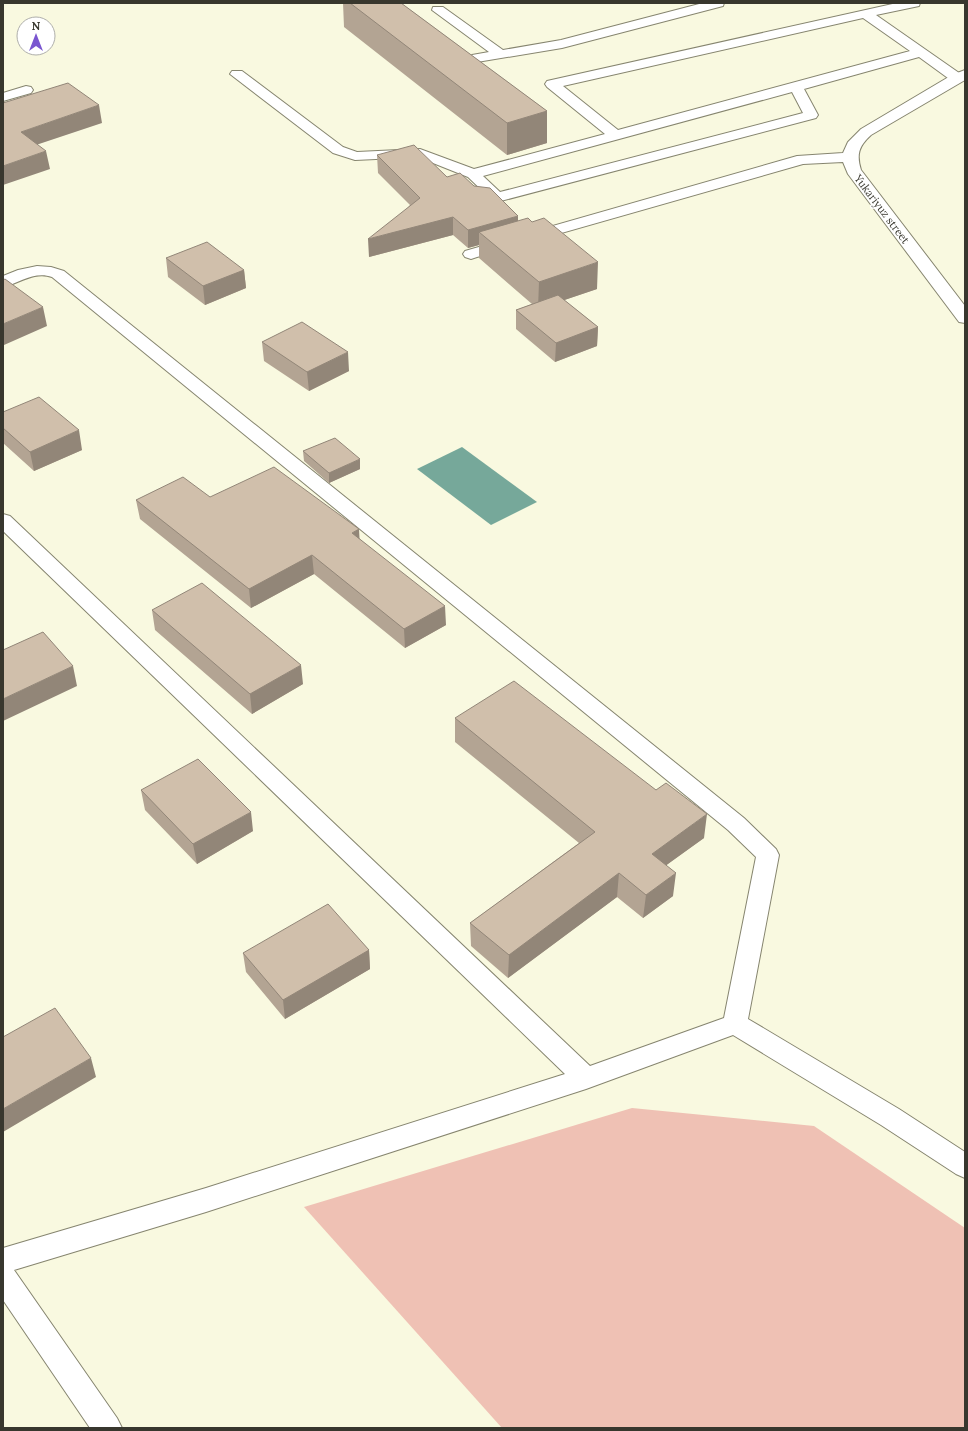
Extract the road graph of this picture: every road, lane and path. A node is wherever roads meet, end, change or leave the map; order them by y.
1 (718, 3) edge
2 (914, 3) edge
3 (438, 10) dead end
4 (866, 14) junction
5 (920, 53) junction
6 (500, 54) junction
7 (477, 58) edge
8 (237, 74) dead end
9 (961, 76) edge
10 (796, 86) junction
11 (26, 90) dead end
12 (3, 97) edge
13 (615, 135) junction
14 (850, 157) junction
15 (473, 174) junction
16 (471, 254) dead end
17 (3, 282) edge
18 (965, 318) edge
19 (3, 520) edge
20 (735, 1024) junction
21 (586, 1078) junction
22 (965, 1166) edge
23 (3, 1262) edge
24 (3, 1277) edge
25 (107, 1428) edge

1 - 6 lane
2 - 4 lane
3 - 6 lane
4 - 5 lane
4 - 13 lane
5 - 9 lane
5 - 10 lane
6 - 7 lane
8 - 15 lane
9 - 14 street, Yukariyuz street
10 - 13 lane
10 - 15 lane
11 - 12 lane
13 - 15 lane
14 - 16 street
14 - 18 street, Yukariyuz street
17 - 20 lane
19 - 21 lane
20 - 21 lane
20 - 22 lane
21 - 23 lane
24 - 25 lane

